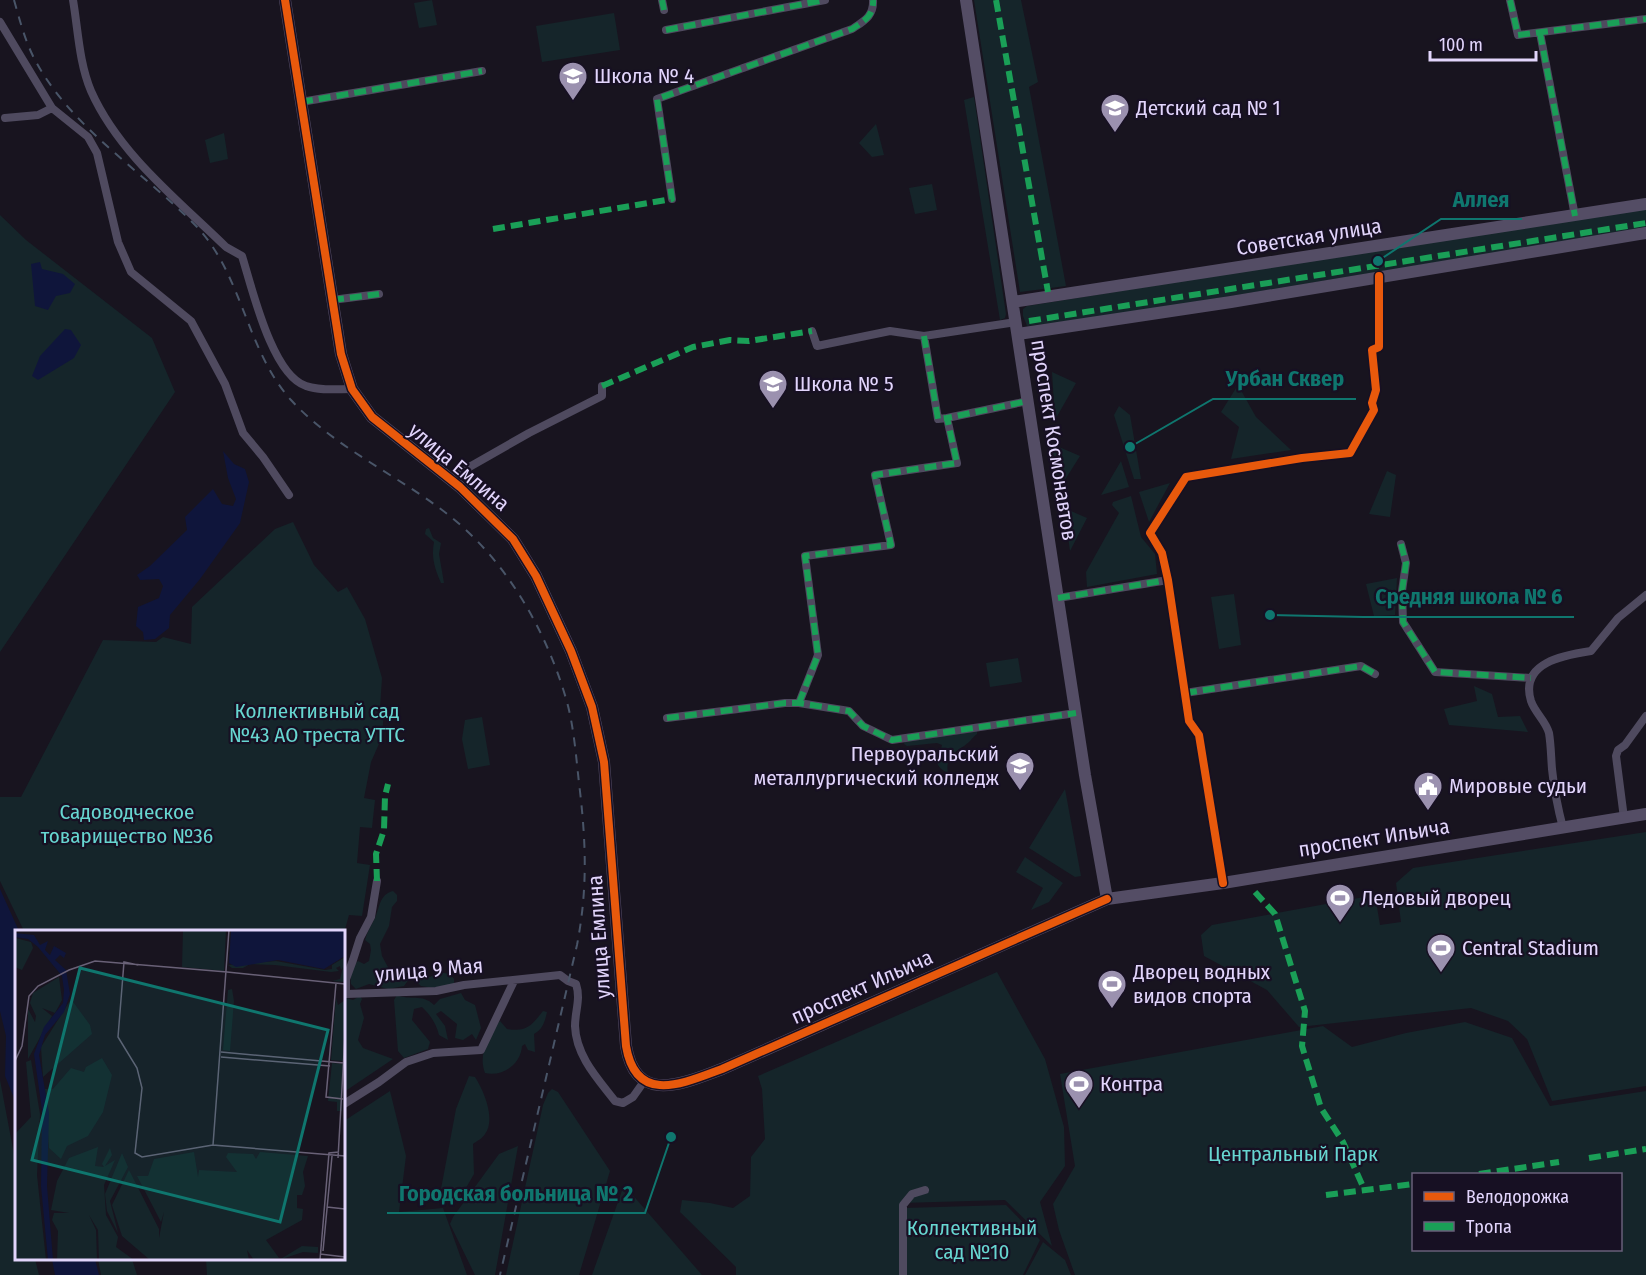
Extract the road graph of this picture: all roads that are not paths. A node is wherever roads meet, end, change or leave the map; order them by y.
1 (74, 0) edge
2 (285, 0) edge
3 (662, 0) edge
4 (825, 0) edge
5 (873, 0) edge
6 (966, 0) edge
7 (1510, 0) edge
8 (664, 10) dead end
9 (1646, 19) edge
10 (0, 22) edge
11 (666, 30) dead end
12 (1540, 33) junction
13 (482, 71) dead end
14 (301, 102) junction
15 (52, 108) junction
16 (5, 118) dead end
17 (672, 199) dead end
18 (1646, 204) edge
19 (1575, 216) junction
20 (1646, 233) edge
21 (1378, 276) junction
22 (379, 294) dead end
23 (332, 300) junction
24 (1013, 302) junction
25 (1017, 328) junction
26 (812, 331) dead end
27 (924, 336) junction
28 (602, 386) dead end
29 (352, 389) junction
30 (1028, 401) junction
31 (947, 418) junction
32 (450, 478) junction
33 (289, 495) dead end
34 (1401, 544) dead end
35 (1168, 580) junction
36 (1646, 595) edge
37 (1058, 598) junction
38 (1375, 674) dead end
39 (1531, 678) junction
40 (1185, 693) junction
41 (799, 703) junction
42 (1076, 713) junction
43 (1646, 716) edge
44 (667, 718) dead end
45 (1646, 814) edge
46 (1624, 818) junction
47 (1563, 828) junction
48 (377, 881) dead end
49 (1223, 883) junction
50 (1107, 899) junction
51 (514, 981) junction
52 (645, 1080) junction
53 (345, 1103) edge
54 (925, 1190) dead end
55 (903, 1275) edge

1 - 29 street
2 - 14 street, улица Емлина
3 - 8 street
4 - 11 street
5 - 17 street
6 - 24 street, проспект Космонавтов
7 - 12 street
9 - 12 street
10 - 15 street
12 - 19 street
13 - 14 street
14 - 23 street, улица Емлина
15 - 16 street
15 - 33 street
18 - 19 street, Советская улица
19 - 24 street, Советская улица
20 - 21 street
21 - 25 street
21 - 35 street
22 - 23 street
23 - 29 street, улица Емлина
24 - 25 street, проспект Космонавтов
25 - 27 street
25 - 30 street, проспект Космонавтов
26 - 27 street
27 - 31 street
28 - 32 street
29 - 32 street, улица Емлина
30 - 31 street
30 - 37 street, проспект Космонавтов
31 - 41 street
32 - 52 street, улица Емлина
34 - 39 street
35 - 37 street
35 - 40 street
36 - 39 street
37 - 42 street, проспект Космонавтов
38 - 40 street
39 - 47 street
40 - 49 street
41 - 42 street
41 - 44 street
42 - 50 street, проспект Космонавтов
43 - 46 street
45 - 46 street, проспект Ильича
46 - 47 street, проспект Ильича
47 - 49 street, проспект Ильича
48 - 51 street, улица 9 Мая
49 - 50 street, проспект Ильича
50 - 52 street, проспект Ильича
51 - 52 street, улица 9 Мая
51 - 53 street
54 - 55 street

